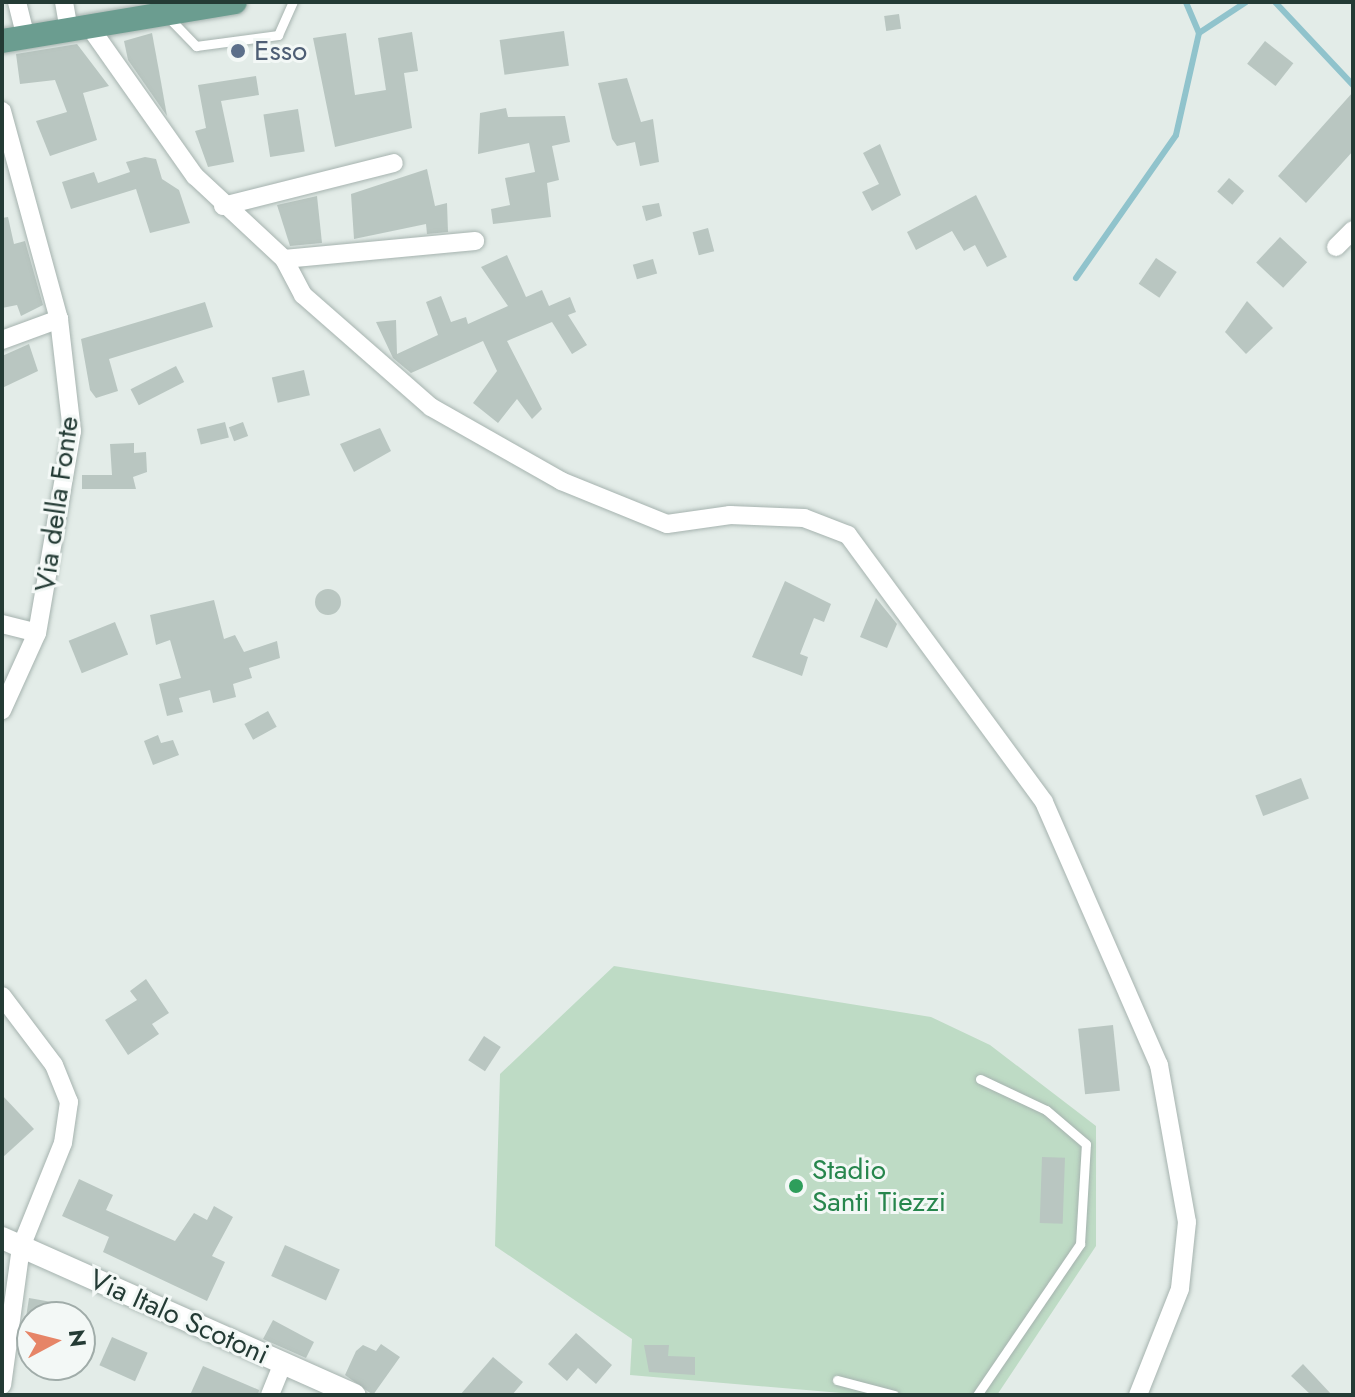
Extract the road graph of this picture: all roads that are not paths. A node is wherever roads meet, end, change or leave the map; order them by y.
1 (17, 2) edge
2 (64, 2) edge
3 (235, 2) edge
4 (293, 2) edge
5 (165, 14) junction
6 (79, 28) junction
7 (14, 39) edge
8 (2, 111) edge
9 (9, 155) edge
10 (394, 163) dead end
11 (223, 206) junction
12 (1353, 230) edge
13 (475, 241) dead end
14 (1336, 247) dead end
15 (284, 259) junction
16 (59, 319) junction
17 (2, 340) edge
18 (2, 624) edge
19 (37, 633) junction
20 (2, 710) edge
21 (2, 996) edge
22 (980, 1079) dead end
23 (12, 1242) edge
24 (283, 1363) junction
25 (837, 1380) dead end
26 (2, 1385) edge
27 (270, 1395) edge
28 (355, 1395) edge
29 (894, 1395) edge
30 (977, 1395) edge
31 (1138, 1395) edge

1 - 7 street
2 - 6 street
3 - 5 main road
4 - 5 lane
5 - 6 main road
6 - 7 main road
6 - 11 street
8 - 9 street, Via della Fonte
9 - 16 street, Via della Fonte
10 - 11 street
11 - 15 street
12 - 14 street
13 - 15 street
15 - 31 street
16 - 17 street
16 - 19 street, Via della Fonte
18 - 19 street
19 - 20 street, Via della Fonte
21 - 23 street
22 - 30 lane
23 - 24 street, Via Italo Scotoni
23 - 26 street
24 - 27 street
24 - 28 street, Via Italo Scotoni
25 - 29 lane

